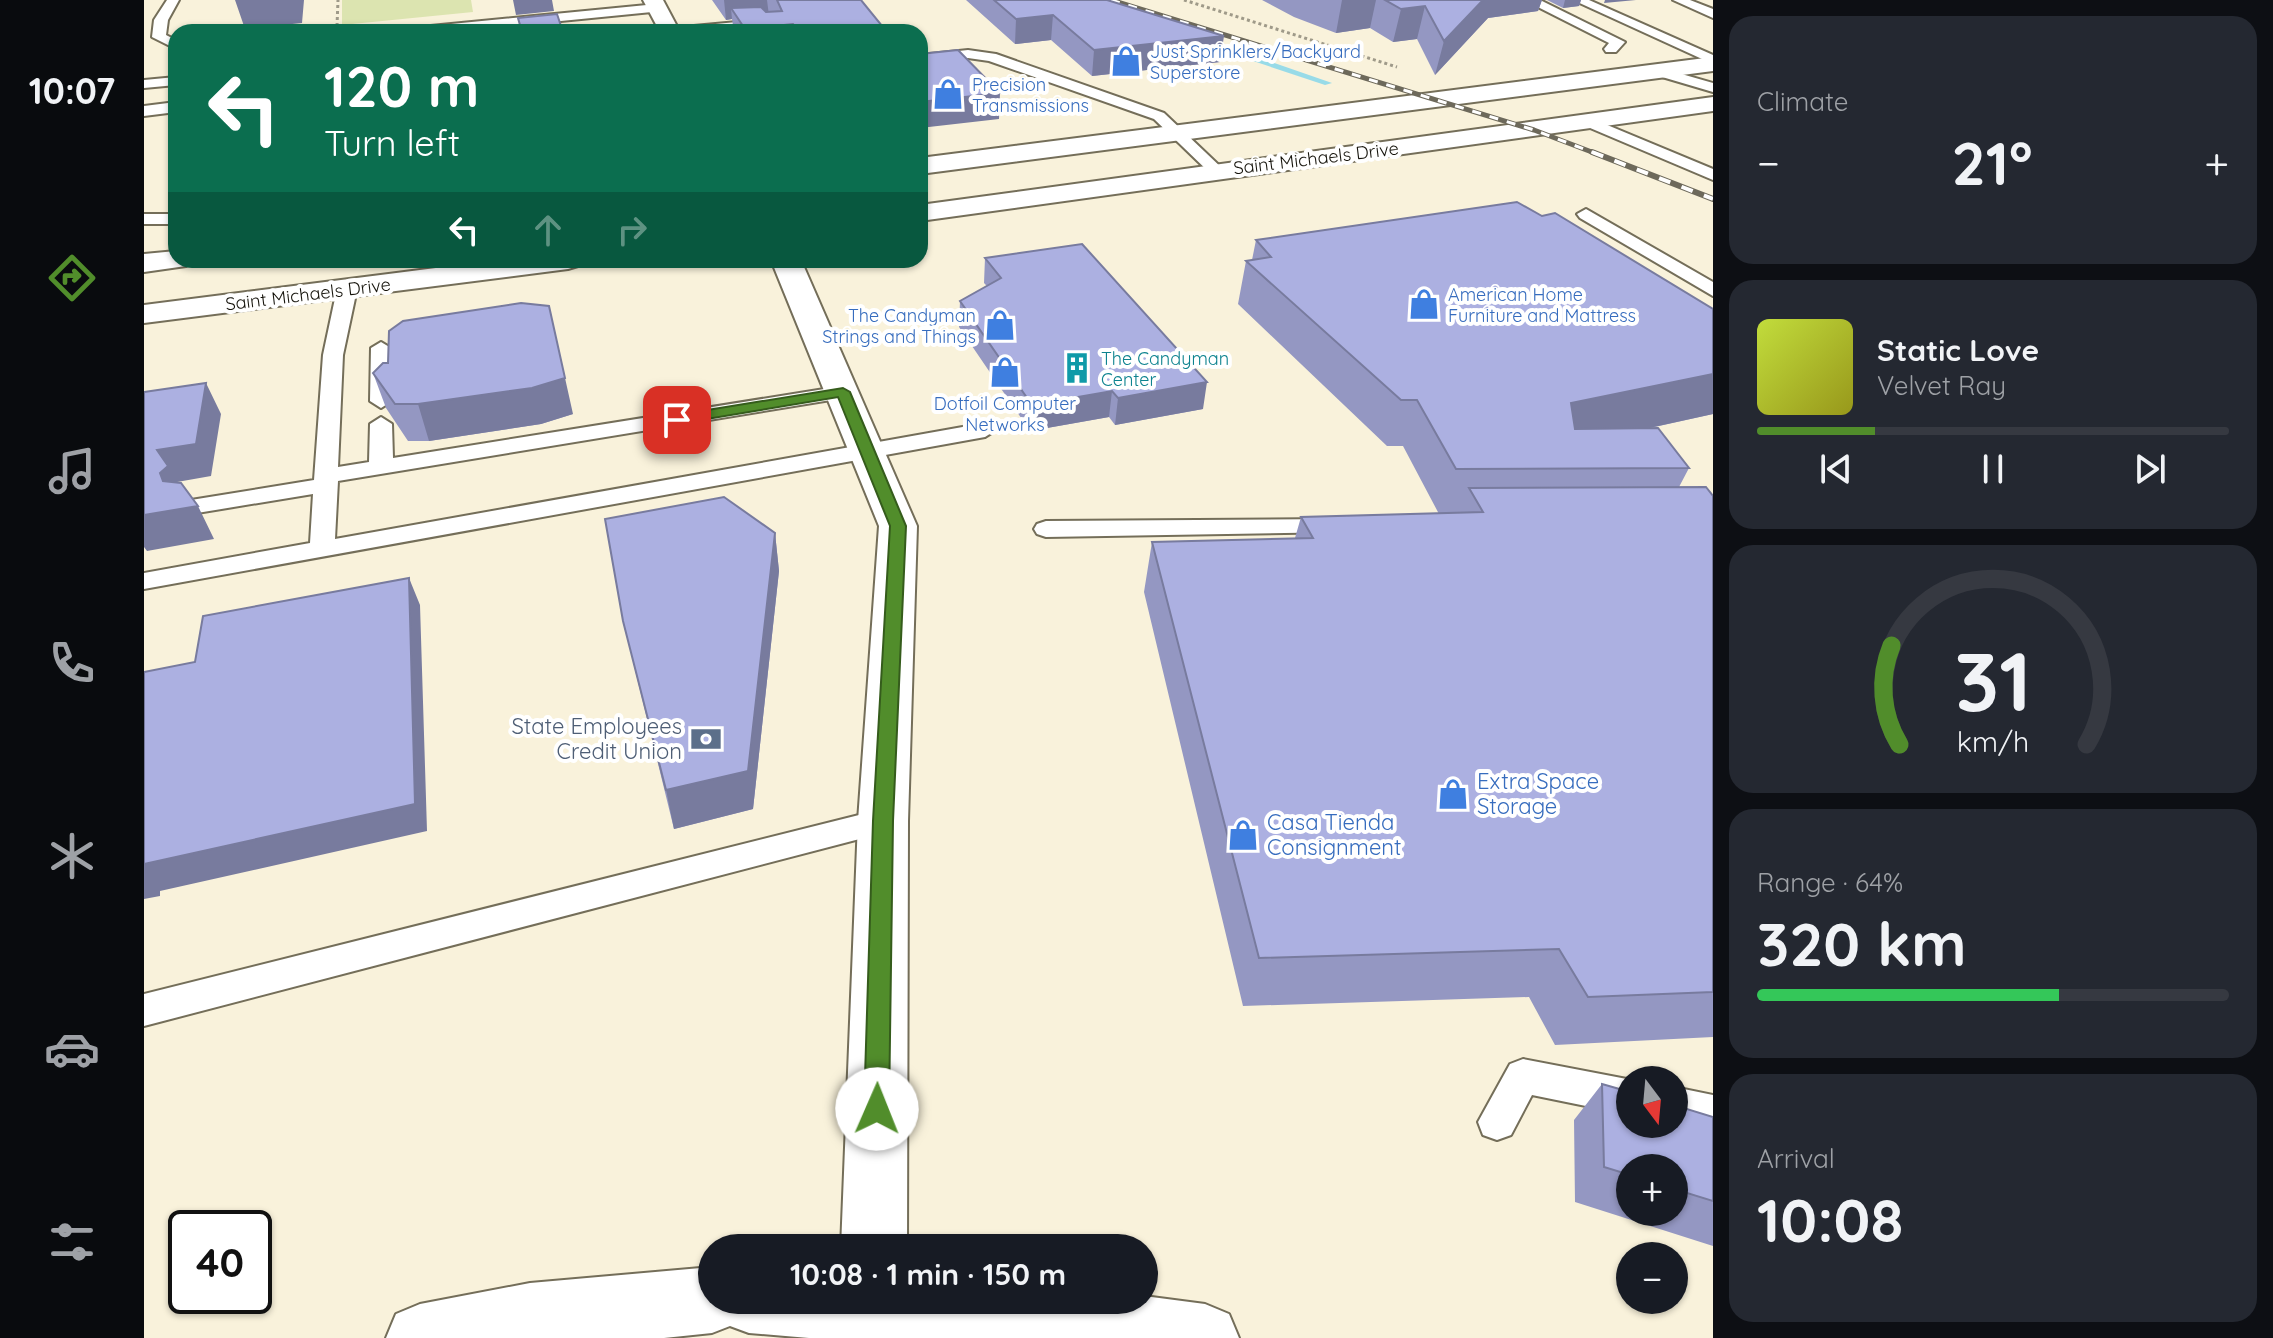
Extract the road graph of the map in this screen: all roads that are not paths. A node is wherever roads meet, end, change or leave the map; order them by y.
1 (173, 0) edge
2 (1530, 0) edge
3 (1579, 0) edge
4 (1679, 0) edge
5 (655, 4) edge
6 (1713, 14) edge
7 (480, 24) edge
8 (666, 24) edge
9 (168, 41) edge
10 (1611, 49) dead end
11 (928, 58) edge
12 (1713, 62) edge
13 (1657, 71) junction
14 (168, 82) edge
15 (144, 84) edge
16 (1713, 88) edge
17 (1713, 104) edge
18 (168, 106) edge
19 (144, 111) edge
20 (168, 116) edge
21 (1588, 122) junction
22 (1179, 133) junction
23 (928, 165) edge
24 (1217, 171) junction
25 (1713, 175) edge
26 (928, 212) edge
27 (1586, 214) dead end
28 (144, 219) edge
29 (168, 219) edge
30 (168, 261) edge
31 (144, 263) edge
32 (507, 268) edge
33 (789, 268) edge
34 (347, 289) junction
35 (1713, 290) edge
36 (144, 314) edge
37 (381, 348) dead end
38 (843, 392) junction
39 (645, 409) dead end
40 (985, 430) dead end
41 (541, 442) junction
42 (869, 451) junction
43 (381, 468) junction
44 (326, 480) junction
45 (191, 507) edge
46 (1364, 527) edge
47 (1046, 529) dead end
48 (322, 549) junction
49 (144, 581) edge
50 (883, 821) junction
51 (144, 1010) edge
52 (1616, 1094) edge
53 (1688, 1108) edge
54 (1713, 1113) edge
55 (1497, 1122) dead end
56 (874, 1234) edge
57 (698, 1301) edge
58 (1058, 1314) edge
59 (420, 1338) edge
60 (1205, 1338) edge

1 - 9 lane
2 - 10 lane
3 - 12 lane
4 - 6 lane
5 - 7 lane
5 - 8 main road
11 - 22 lane
12 - 13 main road, Saint Michaels Drive
13 - 16 lane
13 - 22 main road, Saint Michaels Drive
14 - 15 lane
17 - 21 main road, Saint Michaels Drive
18 - 19 lane
19 - 20 lane
21 - 24 main road, Saint Michaels Drive
21 - 25 lane
22 - 23 main road, Saint Michaels Drive
22 - 24 lane
24 - 26 main road, Saint Michaels Drive
27 - 35 lane
28 - 29 lane
30 - 31 main road
32 - 34 main road, Saint Michaels Drive
33 - 38 main road
34 - 36 main road, Saint Michaels Drive
34 - 44 lane
37 - 43 lane
38 - 41 lane
38 - 42 main road
39 - 41 lane
40 - 42 lane
41 - 43 lane
42 - 48 lane
42 - 50 main road
43 - 44 lane
44 - 45 lane
44 - 48 lane
46 - 47 lane
48 - 49 lane
50 - 51 lane
50 - 56 main road
52 - 55 lane
53 - 54 lane
57 - 59 main road
58 - 60 main road

